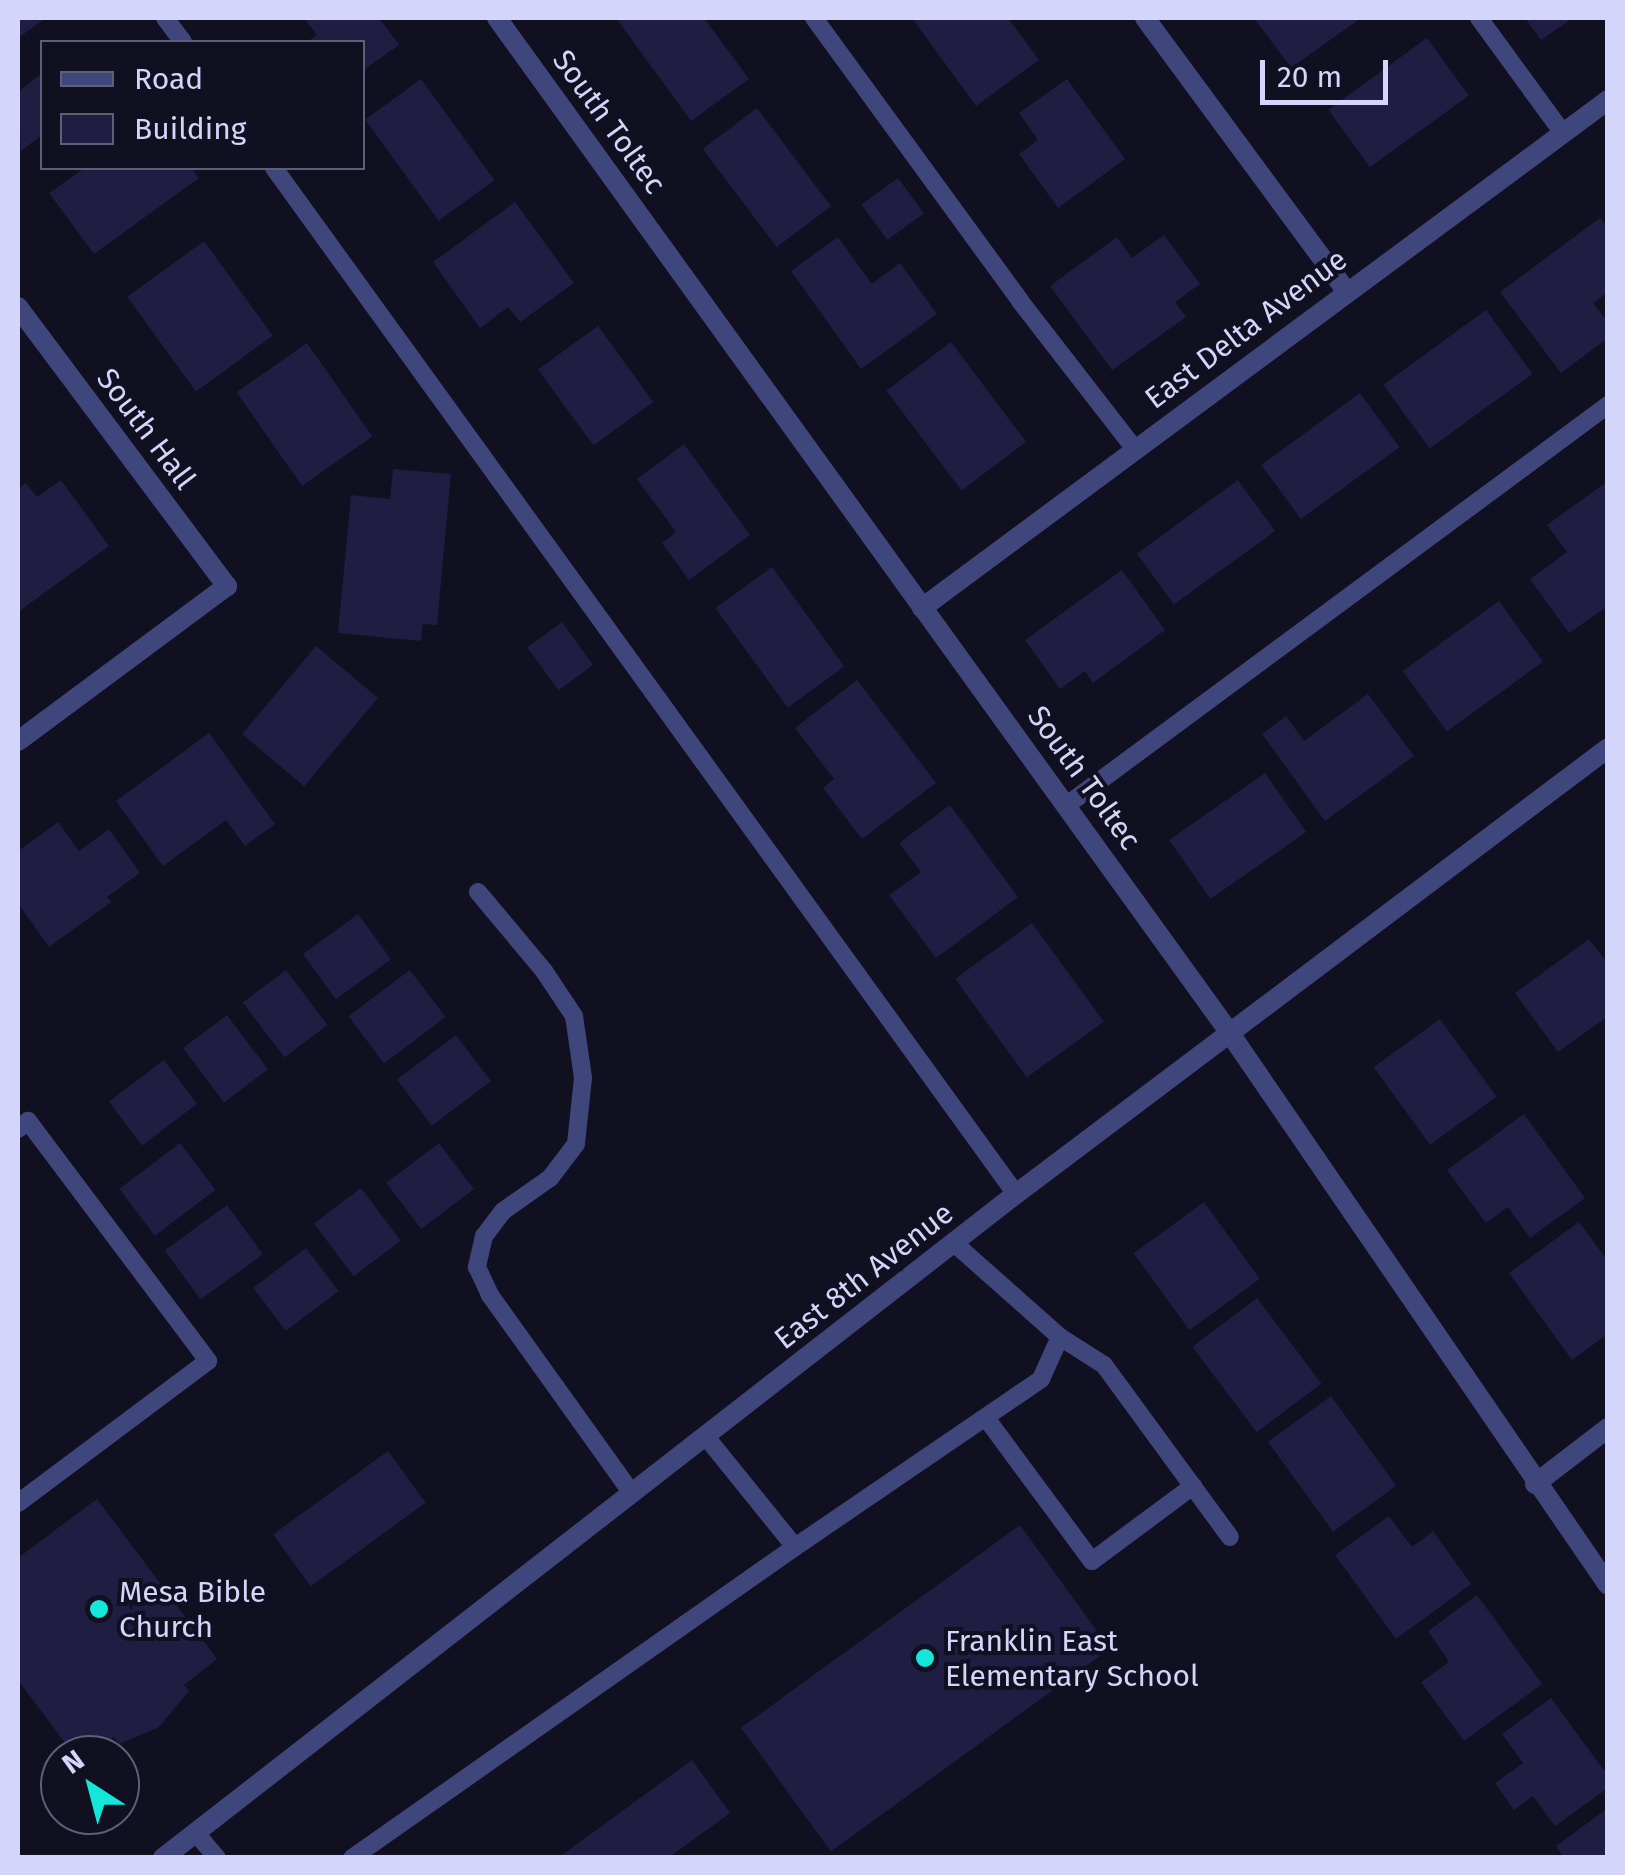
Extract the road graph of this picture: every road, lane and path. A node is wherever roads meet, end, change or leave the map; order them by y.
1 (165, 18) edge
2 (497, 18) edge
3 (814, 18) edge
4 (1146, 18) edge
5 (1479, 18) edge
6 (182, 40) edge
7 (1608, 100) edge
8 (1563, 133) junction
9 (275, 170) edge
10 (1347, 292) junction
11 (18, 307) edge
12 (1608, 405) edge
13 (1136, 449) junction
14 (922, 608) junction
15 (18, 741) edge
16 (1608, 748) edge
17 (1067, 805) junction
18 (478, 892) dead end
19 (1229, 1032) junction
20 (18, 1129) edge
21 (1016, 1194) junction
22 (954, 1243) junction
23 (1060, 1337) junction
24 (986, 1418) junction
25 (1608, 1428) edge
26 (708, 1438) junction
27 (1534, 1484) junction
28 (1193, 1486) junction
29 (632, 1493) junction
30 (18, 1503) edge
31 (1230, 1537) dead end
32 (795, 1547) junction
33 (1608, 1586) edge
34 (196, 1833) junction
35 (163, 1858) edge
36 (217, 1858) edge
37 (352, 1858) edge

1 - 6 lane
2 - 14 street, South Toltec
3 - 13 lane
4 - 10 street
5 - 8 lane
7 - 8 street, East Delta Avenue
8 - 10 street, East Delta Avenue
9 - 21 lane
10 - 13 street, East Delta Avenue
11 - 15 street, South Hall
12 - 17 lane
13 - 14 street, East Delta Avenue
14 - 17 street, South Toltec
16 - 19 street, East 8th Avenue
17 - 19 street, South Toltec
18 - 29 lane
19 - 21 street, East 8th Avenue
19 - 27 street, South Toltec
20 - 30 lane
21 - 22 street, East 8th Avenue
22 - 23 lane
22 - 26 street, East 8th Avenue
23 - 24 lane
23 - 28 lane
24 - 28 lane
24 - 32 lane
25 - 27 street
26 - 29 street, East 8th Avenue
26 - 32 lane
27 - 33 street, South Toltec
28 - 31 lane
29 - 34 street, East 8th Avenue
32 - 37 lane
34 - 35 street, East 8th Avenue
34 - 36 lane

